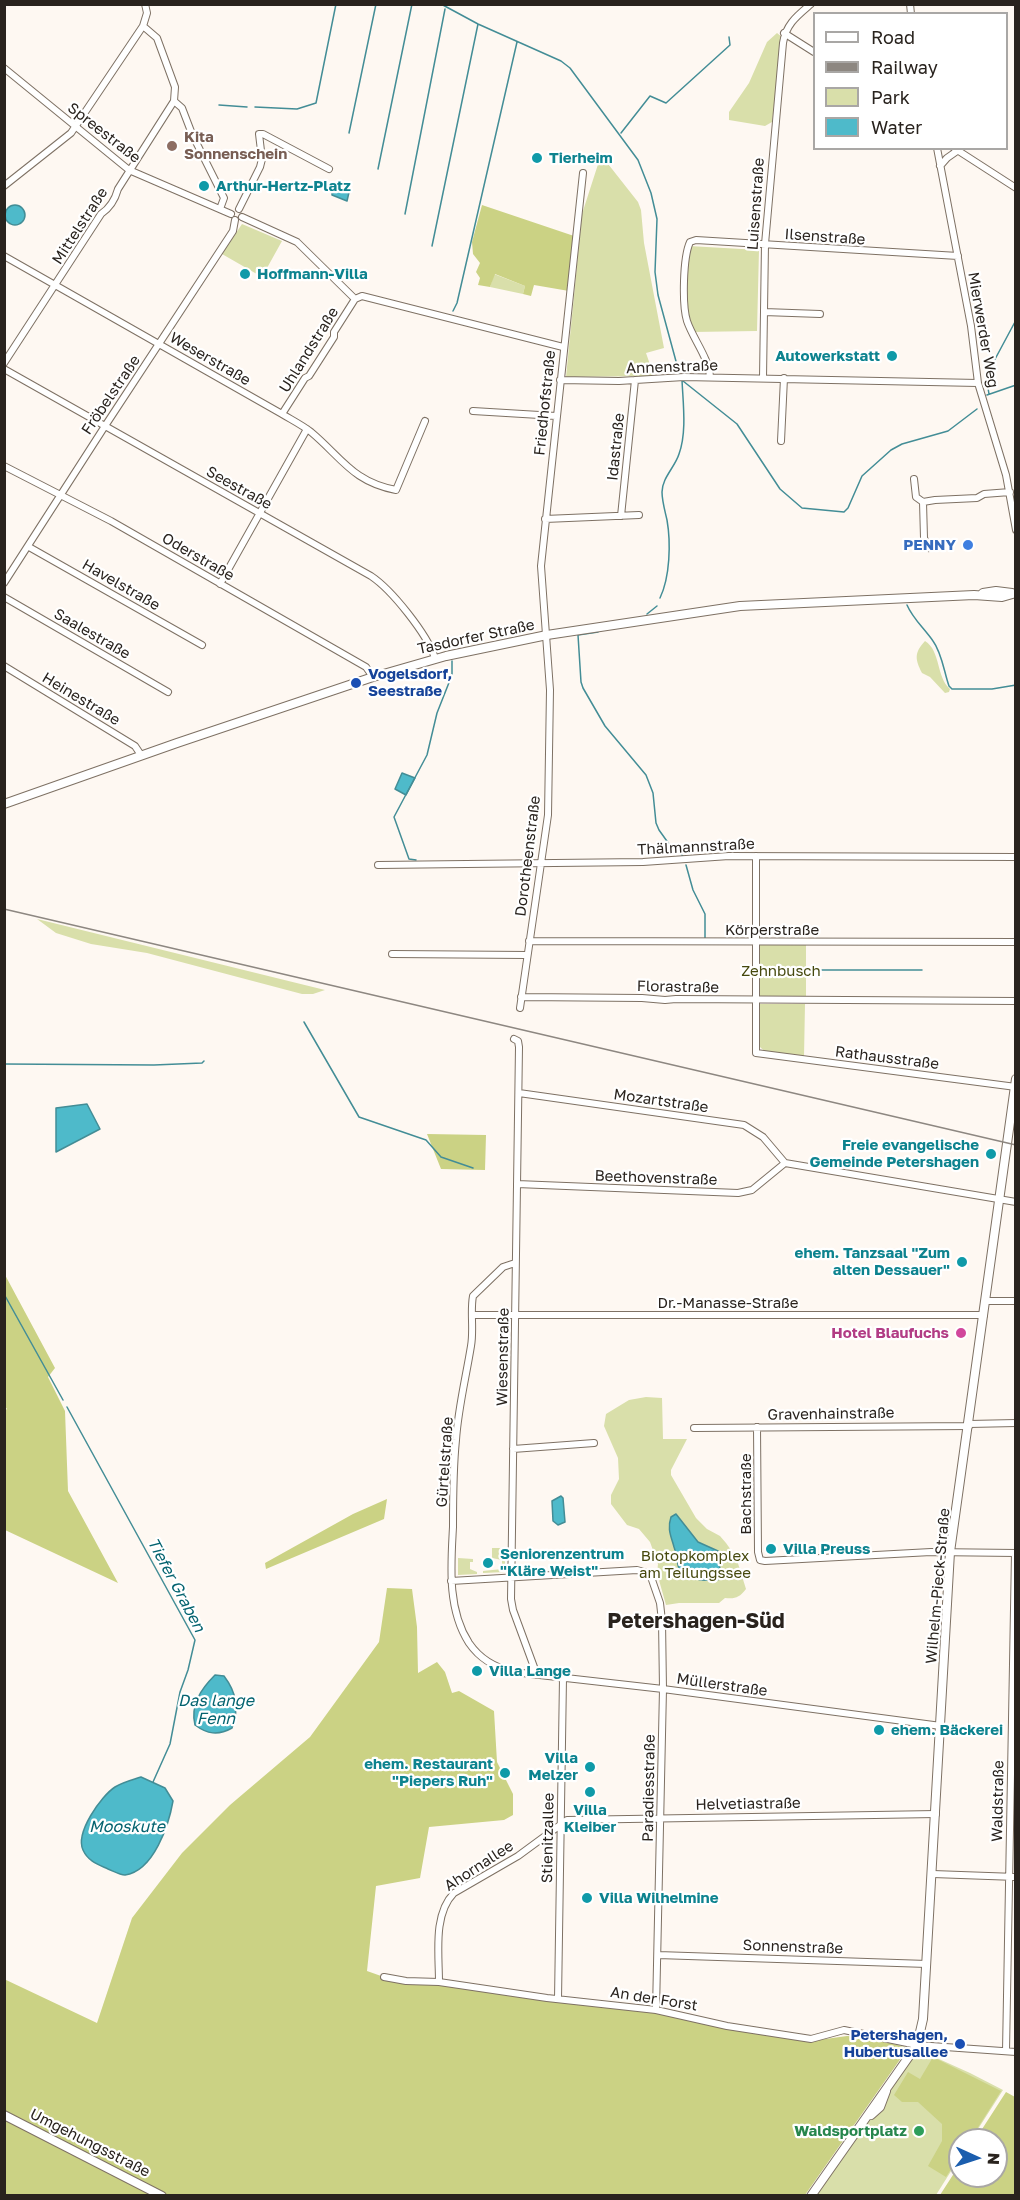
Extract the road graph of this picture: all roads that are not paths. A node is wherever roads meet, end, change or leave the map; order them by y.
1 (145, 4) edge
2 (810, 4) edge
3 (143, 26) junction
4 (784, 33) junction
5 (813, 51) edge
6 (4, 68) edge
7 (174, 101) junction
8 (76, 127) junction
9 (937, 150) edge
10 (956, 150) edge
11 (940, 167) junction
12 (328, 169) dead end
13 (129, 170) junction
14 (583, 173) dead end
15 (4, 186) edge
16 (1016, 188) edge
17 (220, 209) junction
18 (239, 209) junction
19 (231, 214) junction
20 (239, 218) junction
21 (765, 244) junction
22 (4, 256) edge
23 (958, 256) junction
24 (56, 286) junction
25 (355, 299) junction
26 (764, 312) junction
27 (820, 314) dead end
28 (160, 345) junction
29 (564, 347) junction
30 (4, 363) edge
31 (4, 369) edge
32 (710, 377) junction
33 (763, 378) junction
34 (784, 378) junction
35 (560, 380) junction
36 (635, 380) junction
37 (978, 383) junction
38 (473, 411) dead end
39 (282, 414) junction
40 (556, 416) junction
41 (425, 421) dead end
42 (105, 426) junction
43 (307, 429) junction
44 (781, 441) dead end
45 (4, 466) edge
46 (914, 479) dead end
47 (1010, 492) junction
48 (62, 495) junction
49 (923, 502) junction
50 (260, 513) junction
51 (639, 515) dead end
52 (621, 516) junction
53 (545, 519) junction
54 (1016, 530) edge
55 (29, 547) junction
56 (929, 548) dead end
57 (4, 583) edge
58 (220, 584) junction
59 (1015, 593) edge
60 (4, 597) edge
61 (547, 635) junction
62 (202, 645) dead end
63 (435, 658) junction
64 (4, 666) edge
65 (373, 677) junction
66 (168, 692) dead end
67 (141, 755) junction
68 (4, 804) edge
69 (756, 856) junction
70 (1016, 857) edge
71 (540, 864) junction
72 (378, 866) dead end
73 (529, 941) junction
74 (756, 942) junction
75 (1016, 942) edge
76 (392, 954) dead end
77 (527, 955) junction
78 (521, 997) junction
79 (755, 999) junction
80 (1016, 1001) edge
81 (520, 1008) dead end
82 (514, 1039) dead end
83 (1015, 1084) edge
84 (519, 1093) junction
85 (784, 1163) junction
86 (517, 1184) junction
87 (999, 1201) junction
88 (1016, 1202) edge
89 (516, 1263) junction
90 (986, 1301) junction
91 (1016, 1301) edge
92 (472, 1314) junction
93 (515, 1315) junction
94 (984, 1315) junction
95 (1016, 1423) edge
96 (969, 1425) junction
97 (758, 1427) junction
98 (694, 1428) dead end
99 (594, 1443) dead end
100 (513, 1449) junction
101 (950, 1552) junction
102 (1015, 1552) edge
103 (511, 1576) junction
104 (451, 1581) junction
105 (499, 1668) joint
106 (534, 1673) junction
107 (563, 1678) junction
108 (663, 1689) junction
109 (941, 1726) junction
110 (936, 1814) junction
111 (660, 1818) junction
112 (561, 1824) junction
113 (933, 1874) junction
114 (1012, 1877) edge
115 (658, 1955) junction
116 (927, 1964) junction
117 (384, 1977) dead end
118 (439, 1982) junction
119 (558, 1999) junction
120 (656, 2010) junction
121 (917, 2045) junction
122 (1006, 2051) junction
123 (1016, 2052) edge
124 (4, 2115) edge
125 (162, 2196) edge
126 (811, 2196) edge

1 - 3 street
2 - 4 street
3 - 7 street
3 - 8 street
4 - 5 street
4 - 21 street, Luisenstraße
6 - 8 street, Spreestraße
7 - 13 street, Mittelstraße
7 - 17 street
8 - 13 street, Spreestraße
8 - 15 street
9 - 11 street, Mierwerder Weg
10 - 11 street
10 - 16 street
11 - 23 street, Mierwerder Weg
12 - 18 street
13 - 17 street, Spreestraße
13 - 24 street, Mittelstraße
14 - 29 street, Friedhofstraße
17 - 19 street, Spreestraße
18 - 19 street
18 - 20 street
19 - 20 street
20 - 25 street
20 - 28 street, Fröbelstraße
21 - 23 street, Ilsenstraße
21 - 26 street, Luisenstraße
21 - 32 street, Ilsenstraße
22 - 24 street, Weserstraße
23 - 37 street, Mierwerder Weg
24 - 28 street, Weserstraße
24 - 30 street, Mittelstraße
25 - 29 street
25 - 39 street, Uhlandstraße
26 - 27 street
26 - 33 street, Luisenstraße
28 - 39 street, Weserstraße
28 - 42 street, Fröbelstraße
29 - 35 street, Friedhofstraße
31 - 42 street, Seestraße
32 - 33 street, Annenstraße
32 - 36 street, Annenstraße
33 - 34 street, Annenstraße
34 - 37 street, Annenstraße
34 - 44 street
35 - 36 street, Annenstraße
35 - 40 street, Friedhofstraße
36 - 52 street, Idastraße
37 - 47 street, Mierwerder Weg
38 - 40 street
39 - 43 street, Weserstraße
40 - 53 street, Friedhofstraße
41 - 43 street, Weserstraße
42 - 48 street, Fröbelstraße
42 - 50 street, Seestraße
43 - 50 street
45 - 48 street, Oderstraße
46 - 49 street
47 - 49 street
47 - 54 street, Mierwerder Weg
48 - 55 street, Fröbelstraße
48 - 58 street, Oderstraße
49 - 56 street
50 - 58 street
50 - 63 street, Seestraße
51 - 52 street
52 - 53 street
53 - 61 street, Friedhofstraße
55 - 57 street, Fröbelstraße
55 - 62 street, Havelstraße
58 - 65 street, Oderstraße
59 - 61 main road, Tasdorfer Straße
60 - 66 street, Saalestraße
61 - 63 main road, Tasdorfer Straße
61 - 71 street, Dorotheenstraße
63 - 65 main road, Tasdorfer Straße
64 - 67 street, Heinestraße
65 - 67 main road, Tasdorfer Straße
67 - 68 main road, Tasdorfer Straße
69 - 70 street, Thälmannstraße
69 - 71 street, Thälmannstraße
69 - 74 street
71 - 72 street, Thälmannstraße
71 - 73 street, Dorotheenstraße
73 - 74 street, Körperstraße
73 - 77 street, Dorotheenstraße
74 - 75 street, Körperstraße
74 - 79 street
76 - 77 street
77 - 78 street, Dorotheenstraße
78 - 79 street, Florastraße
78 - 81 street, Dorotheenstraße
79 - 80 street, Florastraße
79 - 83 street, Rathausstraße
82 - 84 street, Wiesenstraße
83 - 87 main road, Wilhelm-Pieck-Straße
84 - 85 street, Mozartstraße
84 - 86 street, Wiesenstraße
85 - 86 street, Beethovenstraße
85 - 87 street
86 - 89 street, Wiesenstraße
87 - 88 street
87 - 90 main road, Wilhelm-Pieck-Straße
89 - 92 street, Gürtelstraße
89 - 93 street, Wiesenstraße
90 - 91 street
90 - 94 main road, Wilhelm-Pieck-Straße
92 - 93 street, Dr.-Manasse-Straße
92 - 104 street, Gürtelstraße
93 - 94 street, Dr.-Manasse-Straße
93 - 100 street, Wiesenstraße
94 - 96 main road, Wilhelm-Pieck-Straße
95 - 96 street, Gravenhainstraße
96 - 97 street, Gravenhainstraße
96 - 101 main road, Wilhelm-Pieck-Straße
97 - 98 street, Gravenhainstraße
97 - 101 street, Bachstraße
99 - 100 street
100 - 103 street, Wiesenstraße
101 - 102 street
101 - 109 main road, Wilhelm-Pieck-Straße
102 - 114 street, Waldstraße
103 - 104 street
103 - 106 street, Wiesenstraße
103 - 108 street, Paradiesstraße
104 - 105 street, Gürtelstraße
105 - 106 street, Müllerstraße
106 - 107 street, Müllerstraße
107 - 108 street, Müllerstraße
107 - 112 street, Stienitzallee
108 - 109 street, Müllerstraße
108 - 111 street, Paradiesstraße
109 - 110 main road, Wilhelm-Pieck-Straße
110 - 111 street, Helvetiastraße
110 - 113 main road, Wilhelm-Pieck-Straße
111 - 112 street, Helvetiastraße
111 - 115 street, Paradiesstraße
112 - 118 street, Ahornallee
112 - 119 street, Stienitzallee
113 - 114 street
113 - 116 main road, Wilhelm-Pieck-Straße
114 - 122 street, Waldstraße
115 - 116 street, Sonnenstraße
115 - 120 street, Paradiesstraße
116 - 121 main road, Wilhelm-Pieck-Straße
117 - 118 street, An der Forst
118 - 119 street, An der Forst
119 - 120 street, An der Forst
120 - 121 street, An der Forst
121 - 122 street, An der Forst
121 - 126 main road, Wilhelm-Pieck-Straße
122 - 123 street, An der Forst
124 - 125 main road, Umgehungsstraße

